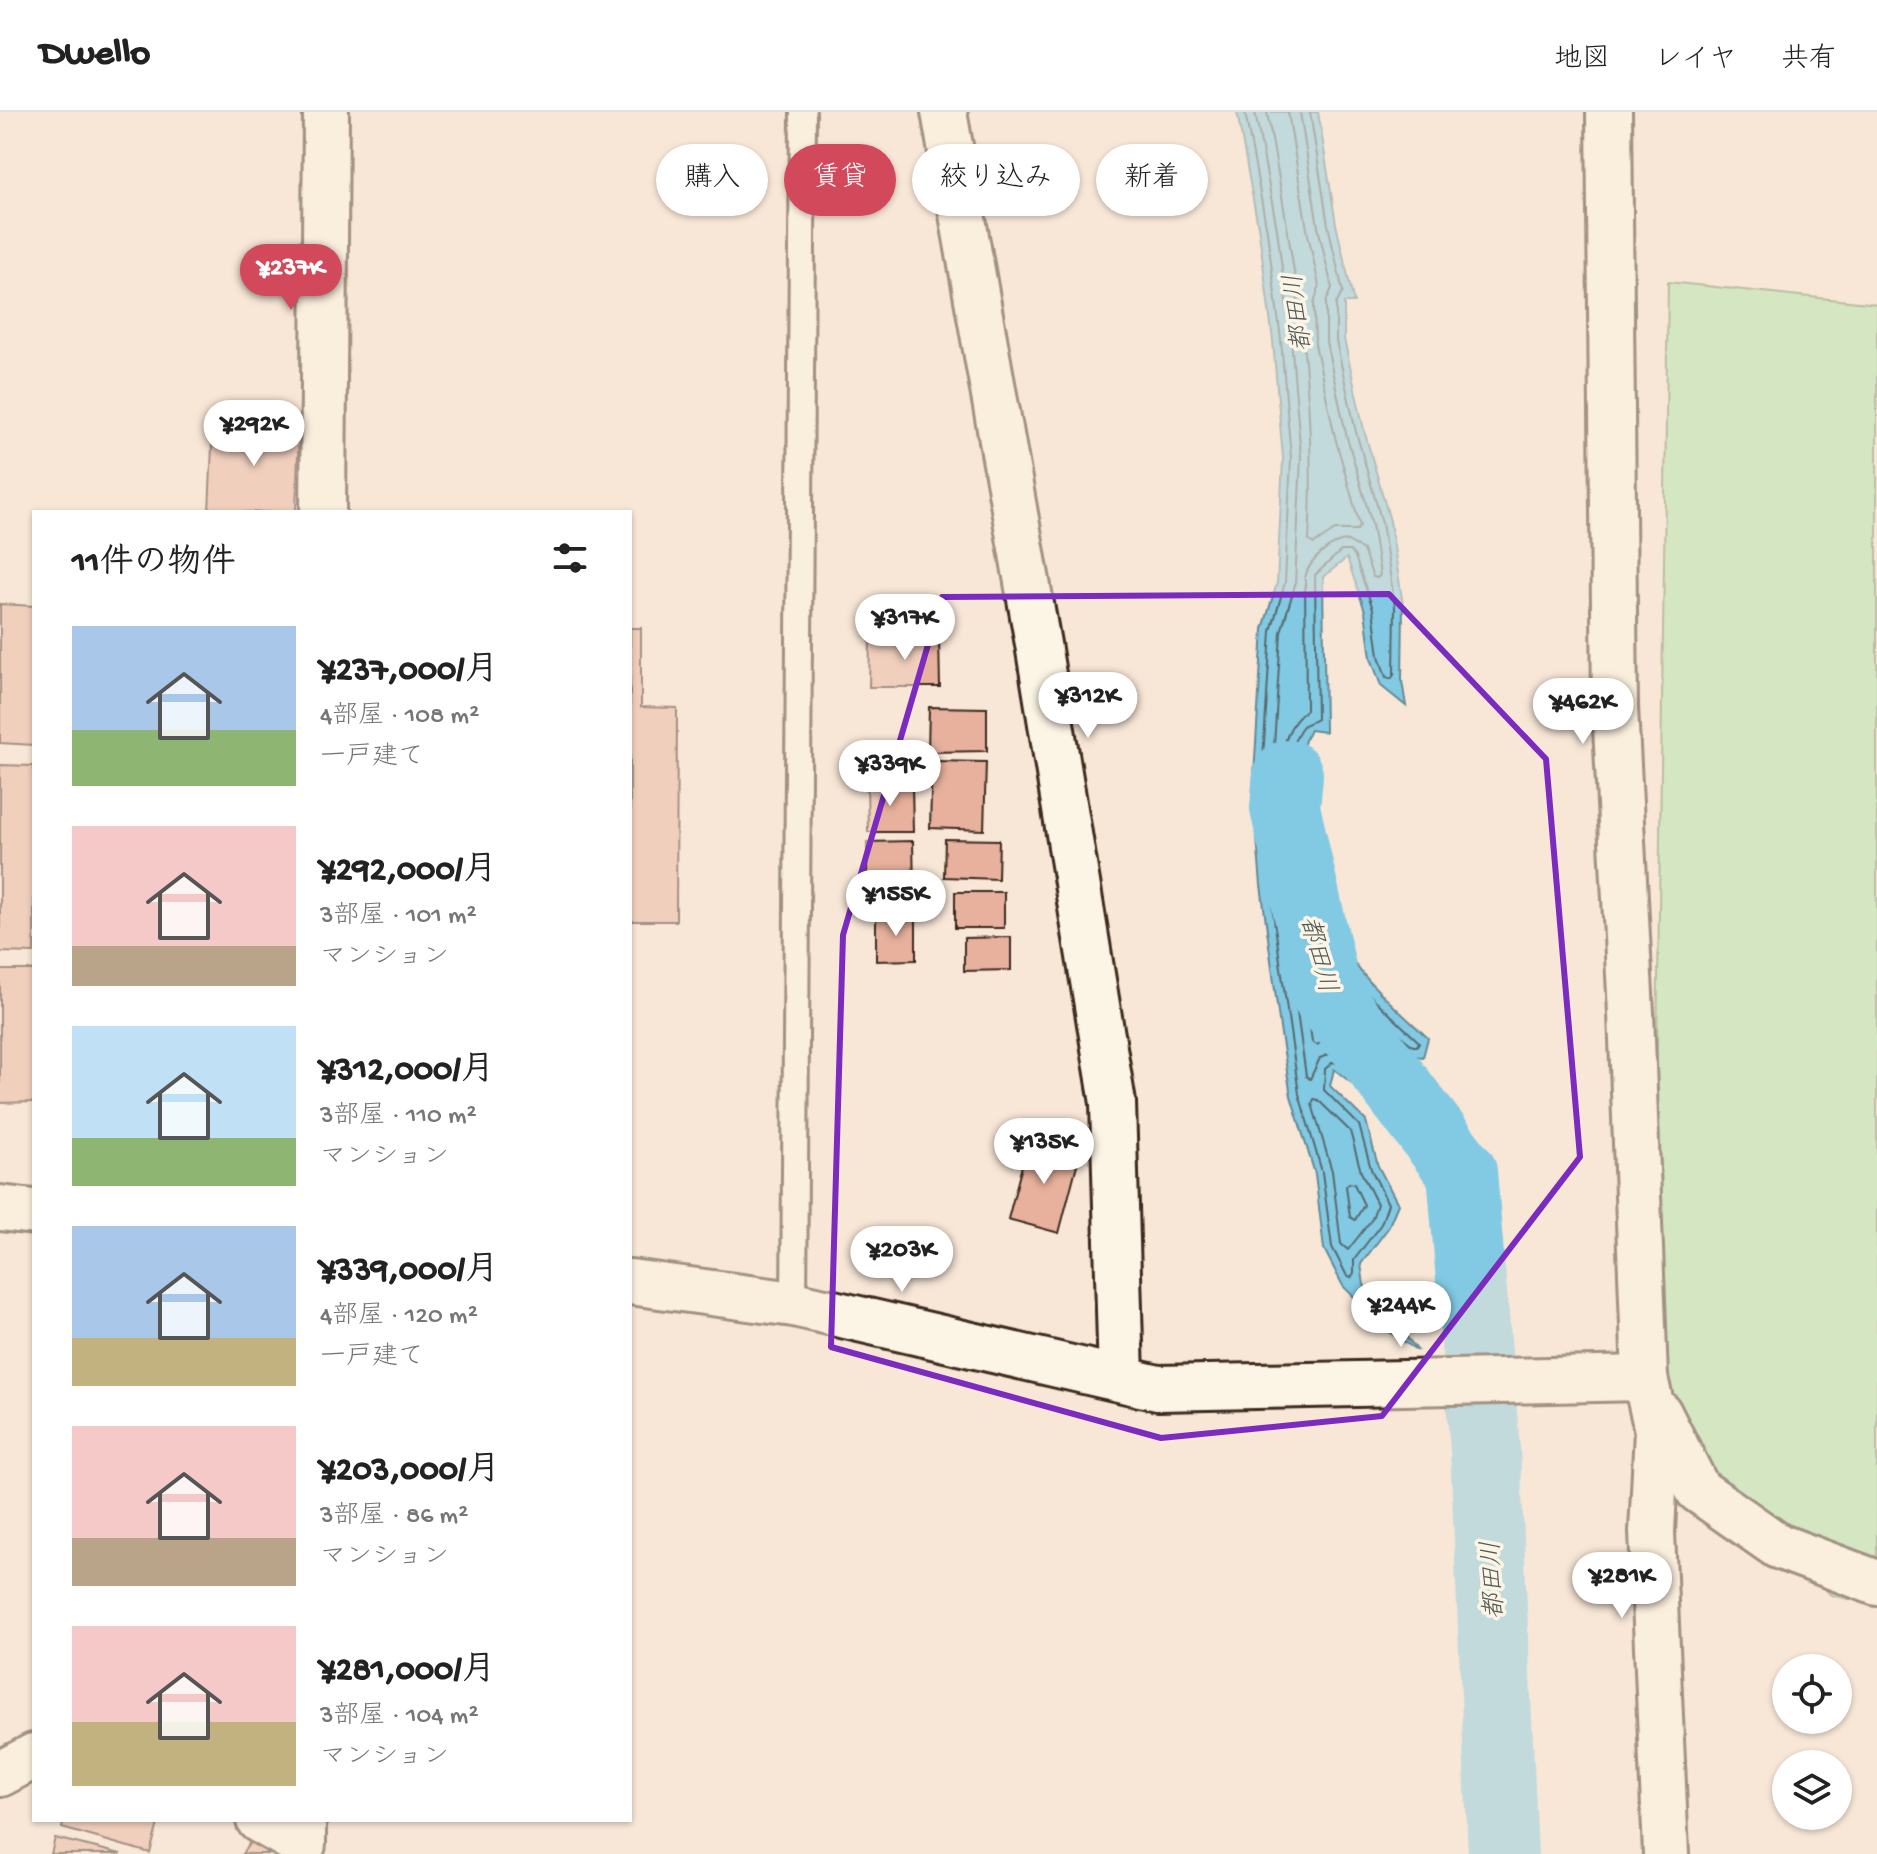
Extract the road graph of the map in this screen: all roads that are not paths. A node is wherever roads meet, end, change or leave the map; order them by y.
1 (326, 112) edge
2 (803, 112) edge
3 (944, 112) edge
4 (1609, 112) edge
5 (323, 510) edge
6 (0, 1208) edge
7 (32, 1212) edge
8 (632, 1282) edge
9 (794, 1304) junction
10 (1645, 1378) junction
11 (1140, 1383) junction
12 (1877, 1583) edge
13 (32, 1757) edge
14 (0, 1774) edge
15 (263, 1822) edge
16 (303, 1822) edge
17 (1666, 1854) edge

1 - 5 street
2 - 9 lane
3 - 11 street
4 - 10 street
6 - 7 street
8 - 9 street
9 - 11 street
10 - 11 street
10 - 12 street
10 - 17 street
13 - 14 street
15 - 16 street

